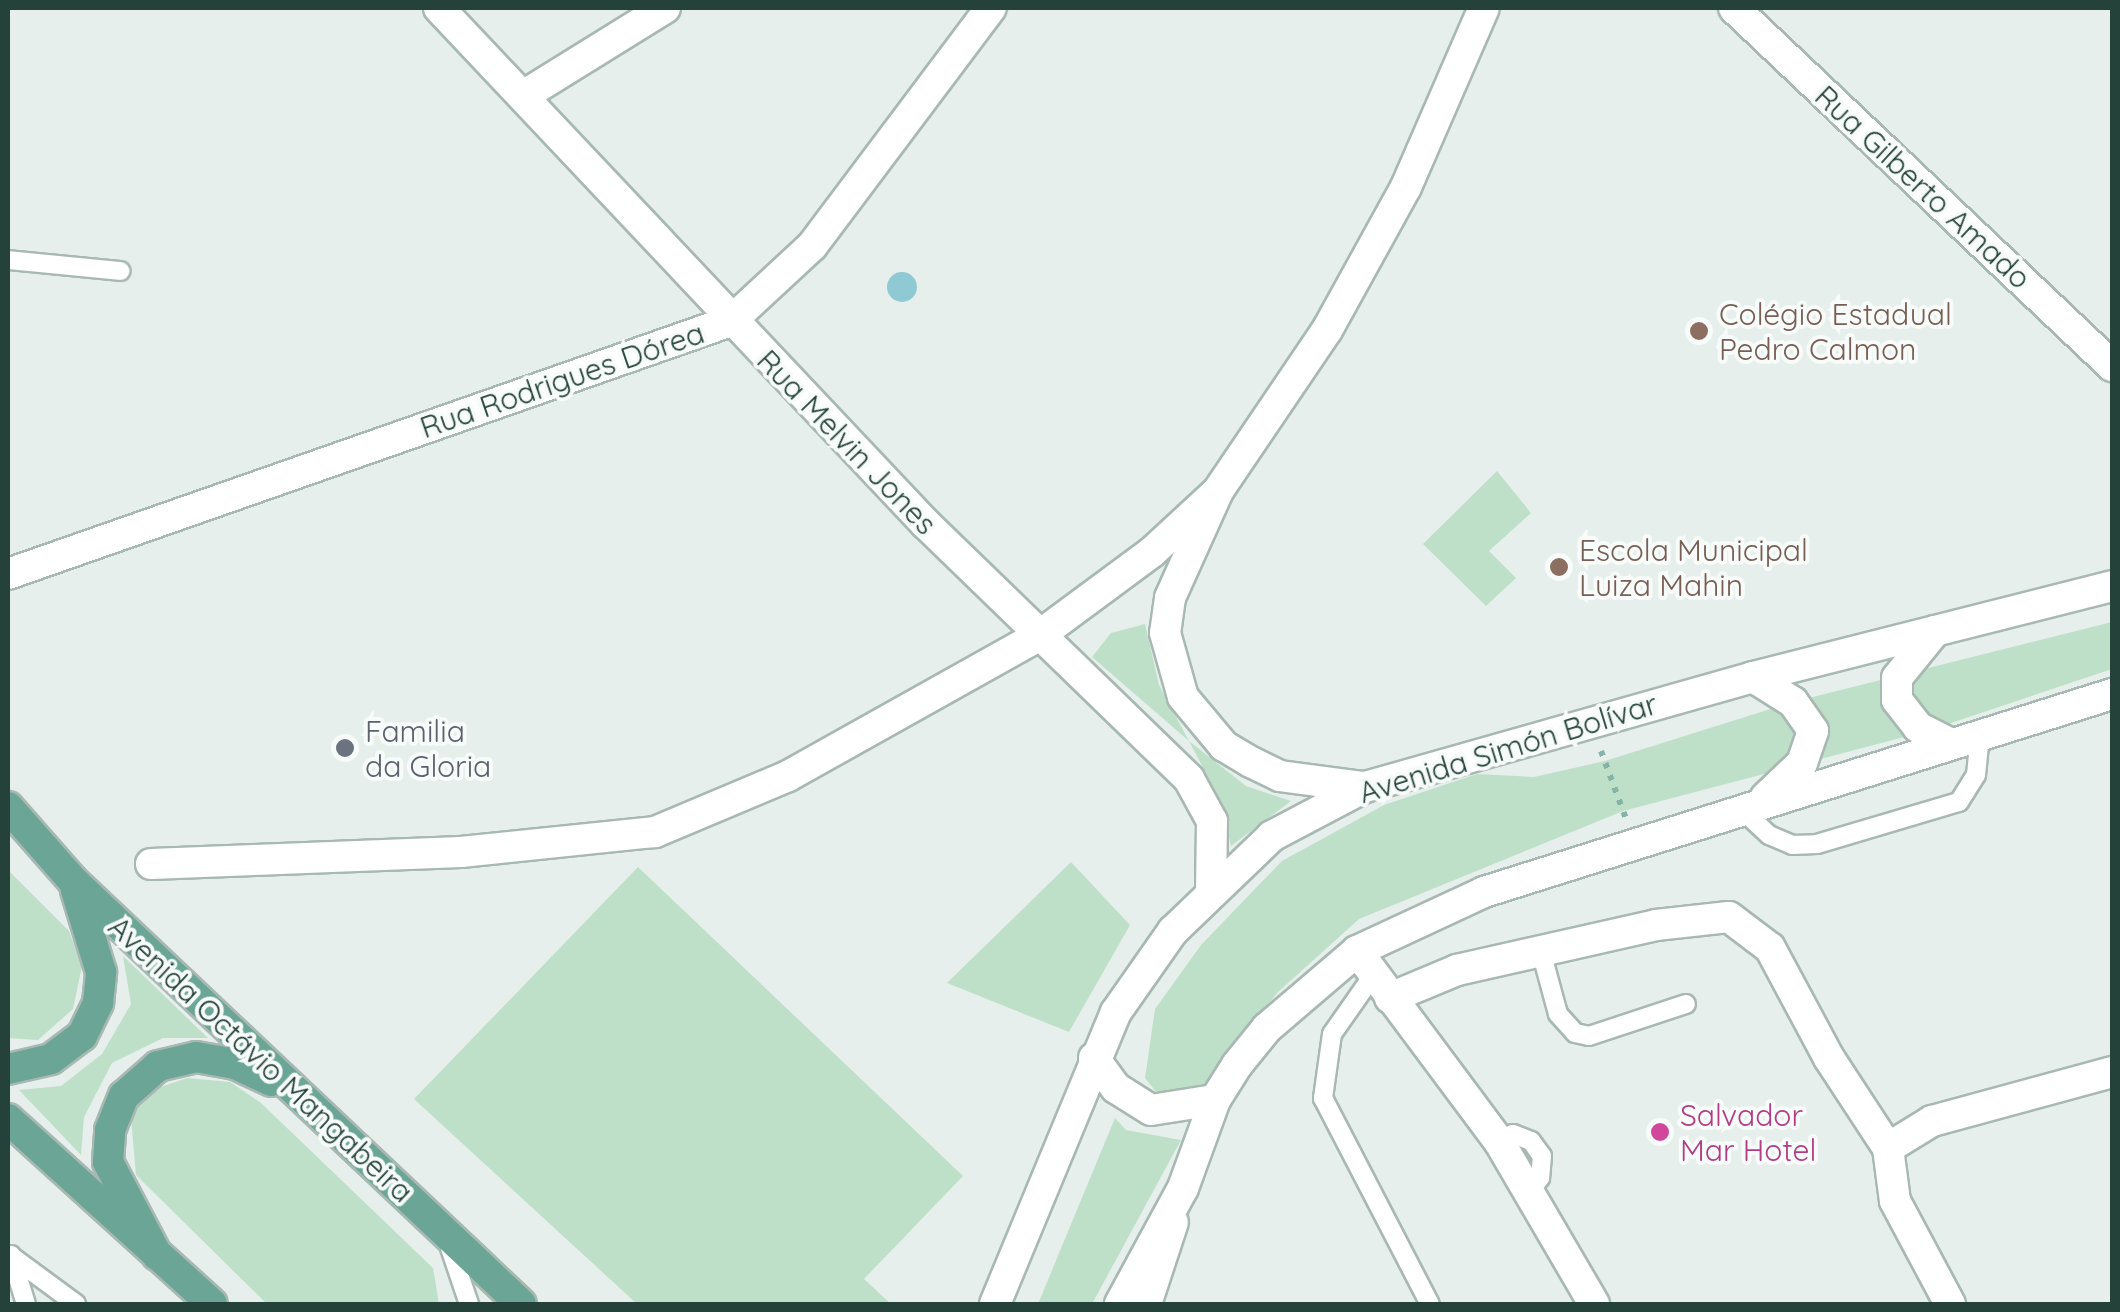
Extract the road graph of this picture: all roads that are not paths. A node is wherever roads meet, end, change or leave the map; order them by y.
1 (439, 8) edge
2 (665, 8) edge
3 (991, 8) edge
4 (1484, 8) edge
5 (1734, 8) edge
6 (523, 96) junction
7 (8, 260) edge
8 (120, 271) dead end
9 (730, 321) junction
10 (2112, 366) edge
11 (1218, 491) junction
12 (8, 574) edge
13 (2112, 586) edge
14 (1938, 629) junction
15 (1040, 634) junction
16 (1753, 677) junction
17 (2112, 694) edge
18 (1965, 740) junction
19 (1365, 787) junction
20 (1750, 805) junction
21 (8, 807) edge
22 (151, 864) dead end
23 (73, 882) junction
24 (1210, 888) junction
25 (1542, 955) junction
26 (1374, 974) junction
27 (1686, 1004) dead end
28 (1094, 1058) junction
29 (8, 1068) edge
30 (2112, 1072) edge
31 (296, 1093) junction
32 (1215, 1100) junction
33 (8, 1119) edge
34 (1888, 1148) junction
35 (1184, 1188) junction
36 (445, 1232) junction
37 (10, 1254) edge
38 (157, 1255) junction
39 (518, 1299) edge
40 (26, 1304) edge
41 (76, 1304) edge
42 (212, 1304) edge
43 (469, 1304) edge
44 (995, 1304) edge
45 (1120, 1304) edge
46 (1148, 1304) edge
47 (1430, 1304) edge
48 (1594, 1304) edge
49 (1950, 1304) edge

1 - 6 street, Rua Melvin Jones
2 - 6 street
3 - 9 street, Rua Rodrigues Dórea
4 - 11 street
5 - 10 street, Rua Gilberto Amado
6 - 9 street, Rua Melvin Jones
7 - 8 lane
9 - 12 street, Rua Rodrigues Dórea
9 - 15 street, Rua Melvin Jones
11 - 15 street
11 - 19 street
13 - 14 street, Avenida Simón Bolívar
14 - 16 street, Avenida Simón Bolívar
14 - 18 street
15 - 22 street
15 - 24 street, Rua Melvin Jones
16 - 19 street, Avenida Simón Bolívar
16 - 20 street
17 - 18 street
18 - 20 street
18 - 20 lane
19 - 24 street, Avenida Simón Bolívar
20 - 26 street
21 - 23 main road, Avenida Octávio Mangabeira
23 - 29 main road
23 - 31 main road, Avenida Octávio Mangabeira
24 - 28 street, Avenida Simón Bolívar
25 - 26 street
25 - 27 lane
25 - 34 street
26 - 32 street
26 - 47 lane
26 - 48 street
28 - 32 street
28 - 44 street, Avenida Simón Bolívar
30 - 34 street
31 - 36 main road, Avenida Octávio Mangabeira
31 - 38 main road
32 - 35 street
33 - 38 main road
34 - 49 street
35 - 45 street
35 - 46 street
36 - 39 main road, Avenida Octávio Mangabeira
36 - 43 lane
37 - 40 lane
37 - 41 lane
38 - 42 main road

